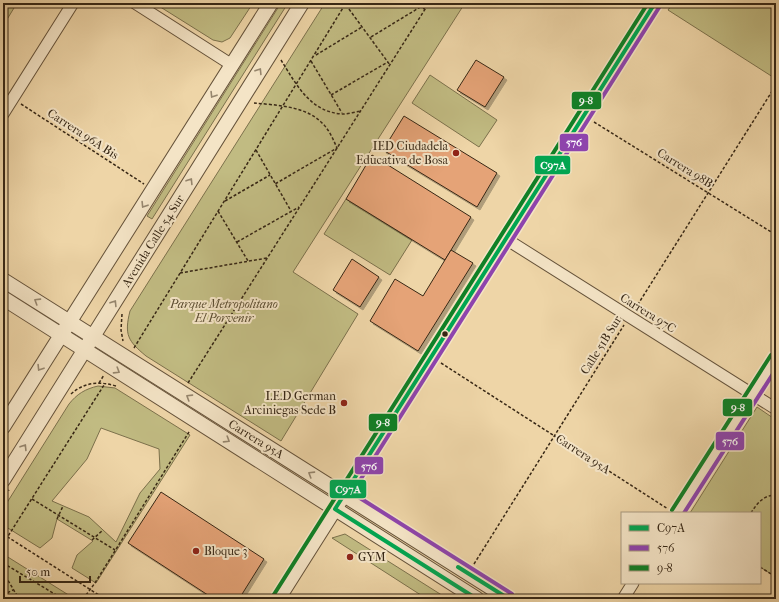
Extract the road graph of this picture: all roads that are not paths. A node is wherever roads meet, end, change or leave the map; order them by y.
1 (72, 3) edge
2 (135, 3) edge
3 (271, 3) edge
4 (302, 3) edge
5 (655, 3) edge
6 (232, 65) junction
7 (3, 114) edge
8 (506, 239) junction
9 (3, 280) edge
10 (3, 298) edge
11 (70, 322) junction
12 (61, 335) junction
13 (93, 336) junction
14 (84, 350) junction
15 (776, 358) edge
16 (753, 394) junction
17 (776, 409) edge
18 (3, 427) edge
19 (7, 483) edge
20 (344, 495) junction
21 (335, 509) junction
22 (673, 511) edge
23 (632, 584) edge
24 (278, 599) edge
25 (477, 599) edge
26 (509, 599) edge
27 (623, 599) edge

1 - 7 street
2 - 6 street
3 - 6 street
13 -> 4 street, Avenida Calle 54 Sur
5 - 8 street
6 -> 11 street
8 - 16 street, Carrera 97C
8 - 20 street
11 -> 9 street, Carrera 95A
10 - 12 street, Carrera 95A
11 - 12 street
11 - 13 street, Carrera 95A
12 - 14 street, Carrera 95A
12 -> 18 street
13 - 14 street, Avenida Calle 54 Sur
20 -> 13 street, Carrera 95A
19 -> 14 street, Avenida Calle 54 Sur
14 -> 21 street, Carrera 95A
15 - 16 street
16 - 17 street, Carrera 97C
16 - 22 street
20 - 21 street
20 - 26 street, Carrera 95A
21 - 24 street
21 - 25 street, Carrera 95A
23 - 27 street

